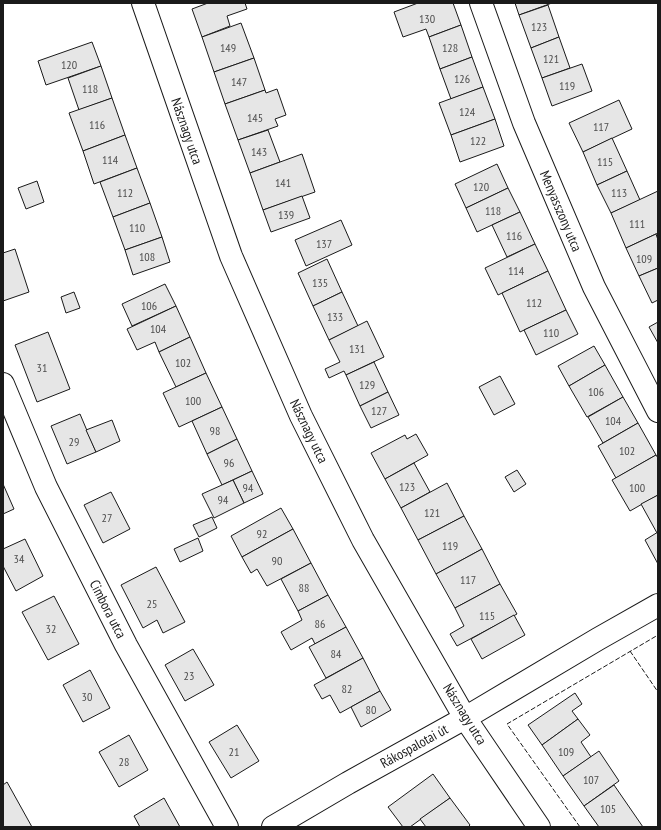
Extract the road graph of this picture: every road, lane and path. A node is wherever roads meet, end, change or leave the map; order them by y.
1 (143, 3) edge
2 (481, 3) edge
3 (3, 384) edge
4 (658, 411) edge
5 (658, 605) edge
6 (465, 718) junction
7 (226, 827) edge
8 (273, 827) edge
9 (539, 827) edge

1 - 6 street, Násznagy utca
2 - 4 street, Menyasszony utca
3 - 7 street, Cimbora utca
5 - 6 street, Rákospalotai út
6 - 8 street, Rákospalotai út
6 - 9 street, Násznagy utca

